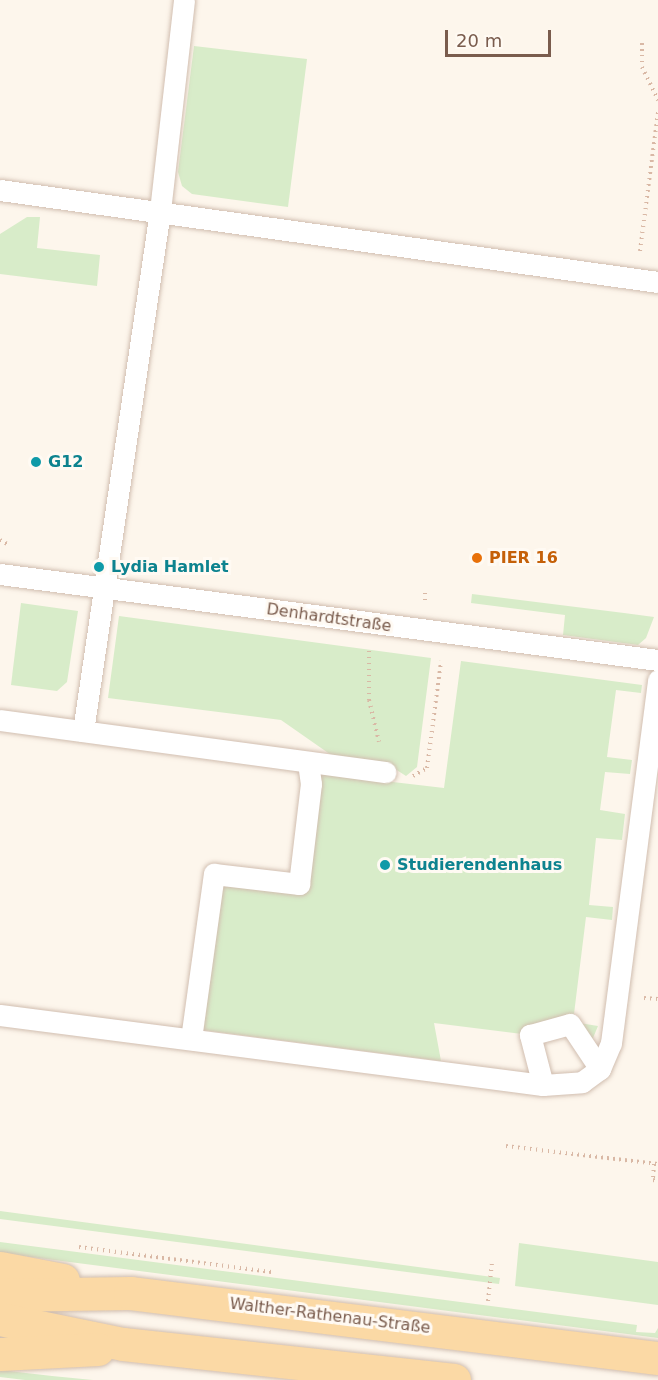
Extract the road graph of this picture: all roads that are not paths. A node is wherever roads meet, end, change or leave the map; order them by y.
1 (184, 0) edge
2 (0, 190) edge
3 (160, 211) junction
4 (658, 282) edge
5 (0, 574) edge
6 (104, 588) junction
7 (658, 660) edge
8 (658, 680) edge
9 (0, 720) edge
10 (83, 731) junction
11 (308, 762) junction
12 (386, 772) road end
13 (0, 1015) edge
14 (191, 1040) junction
15 (600, 1069) junction
16 (543, 1085) junction
17 (0, 1268) edge
18 (130, 1293) junction
19 (0, 1295) edge
20 (0, 1319) edge
21 (123, 1344) junction
22 (0, 1354) edge
23 (658, 1358) edge
24 (454, 1380) edge

1 - 3 lane
2 - 3 lane
3 - 4 lane
3 - 6 lane
5 - 6 lane, Denhardtstraße
6 - 7 lane, Denhardtstraße
6 - 10 lane
8 - 15 lane
9 - 10 lane
10 - 11 lane
11 - 12 lane
11 - 14 lane
13 - 14 lane
14 - 16 lane
15 - 16 lane
15 - 16 lane
17 - 18 main road
18 - 19 main road, Walther-Rathenau-Straße
18 - 23 main road, Walther-Rathenau-Straße
20 - 21 main road
21 - 22 main road
21 - 24 main road

